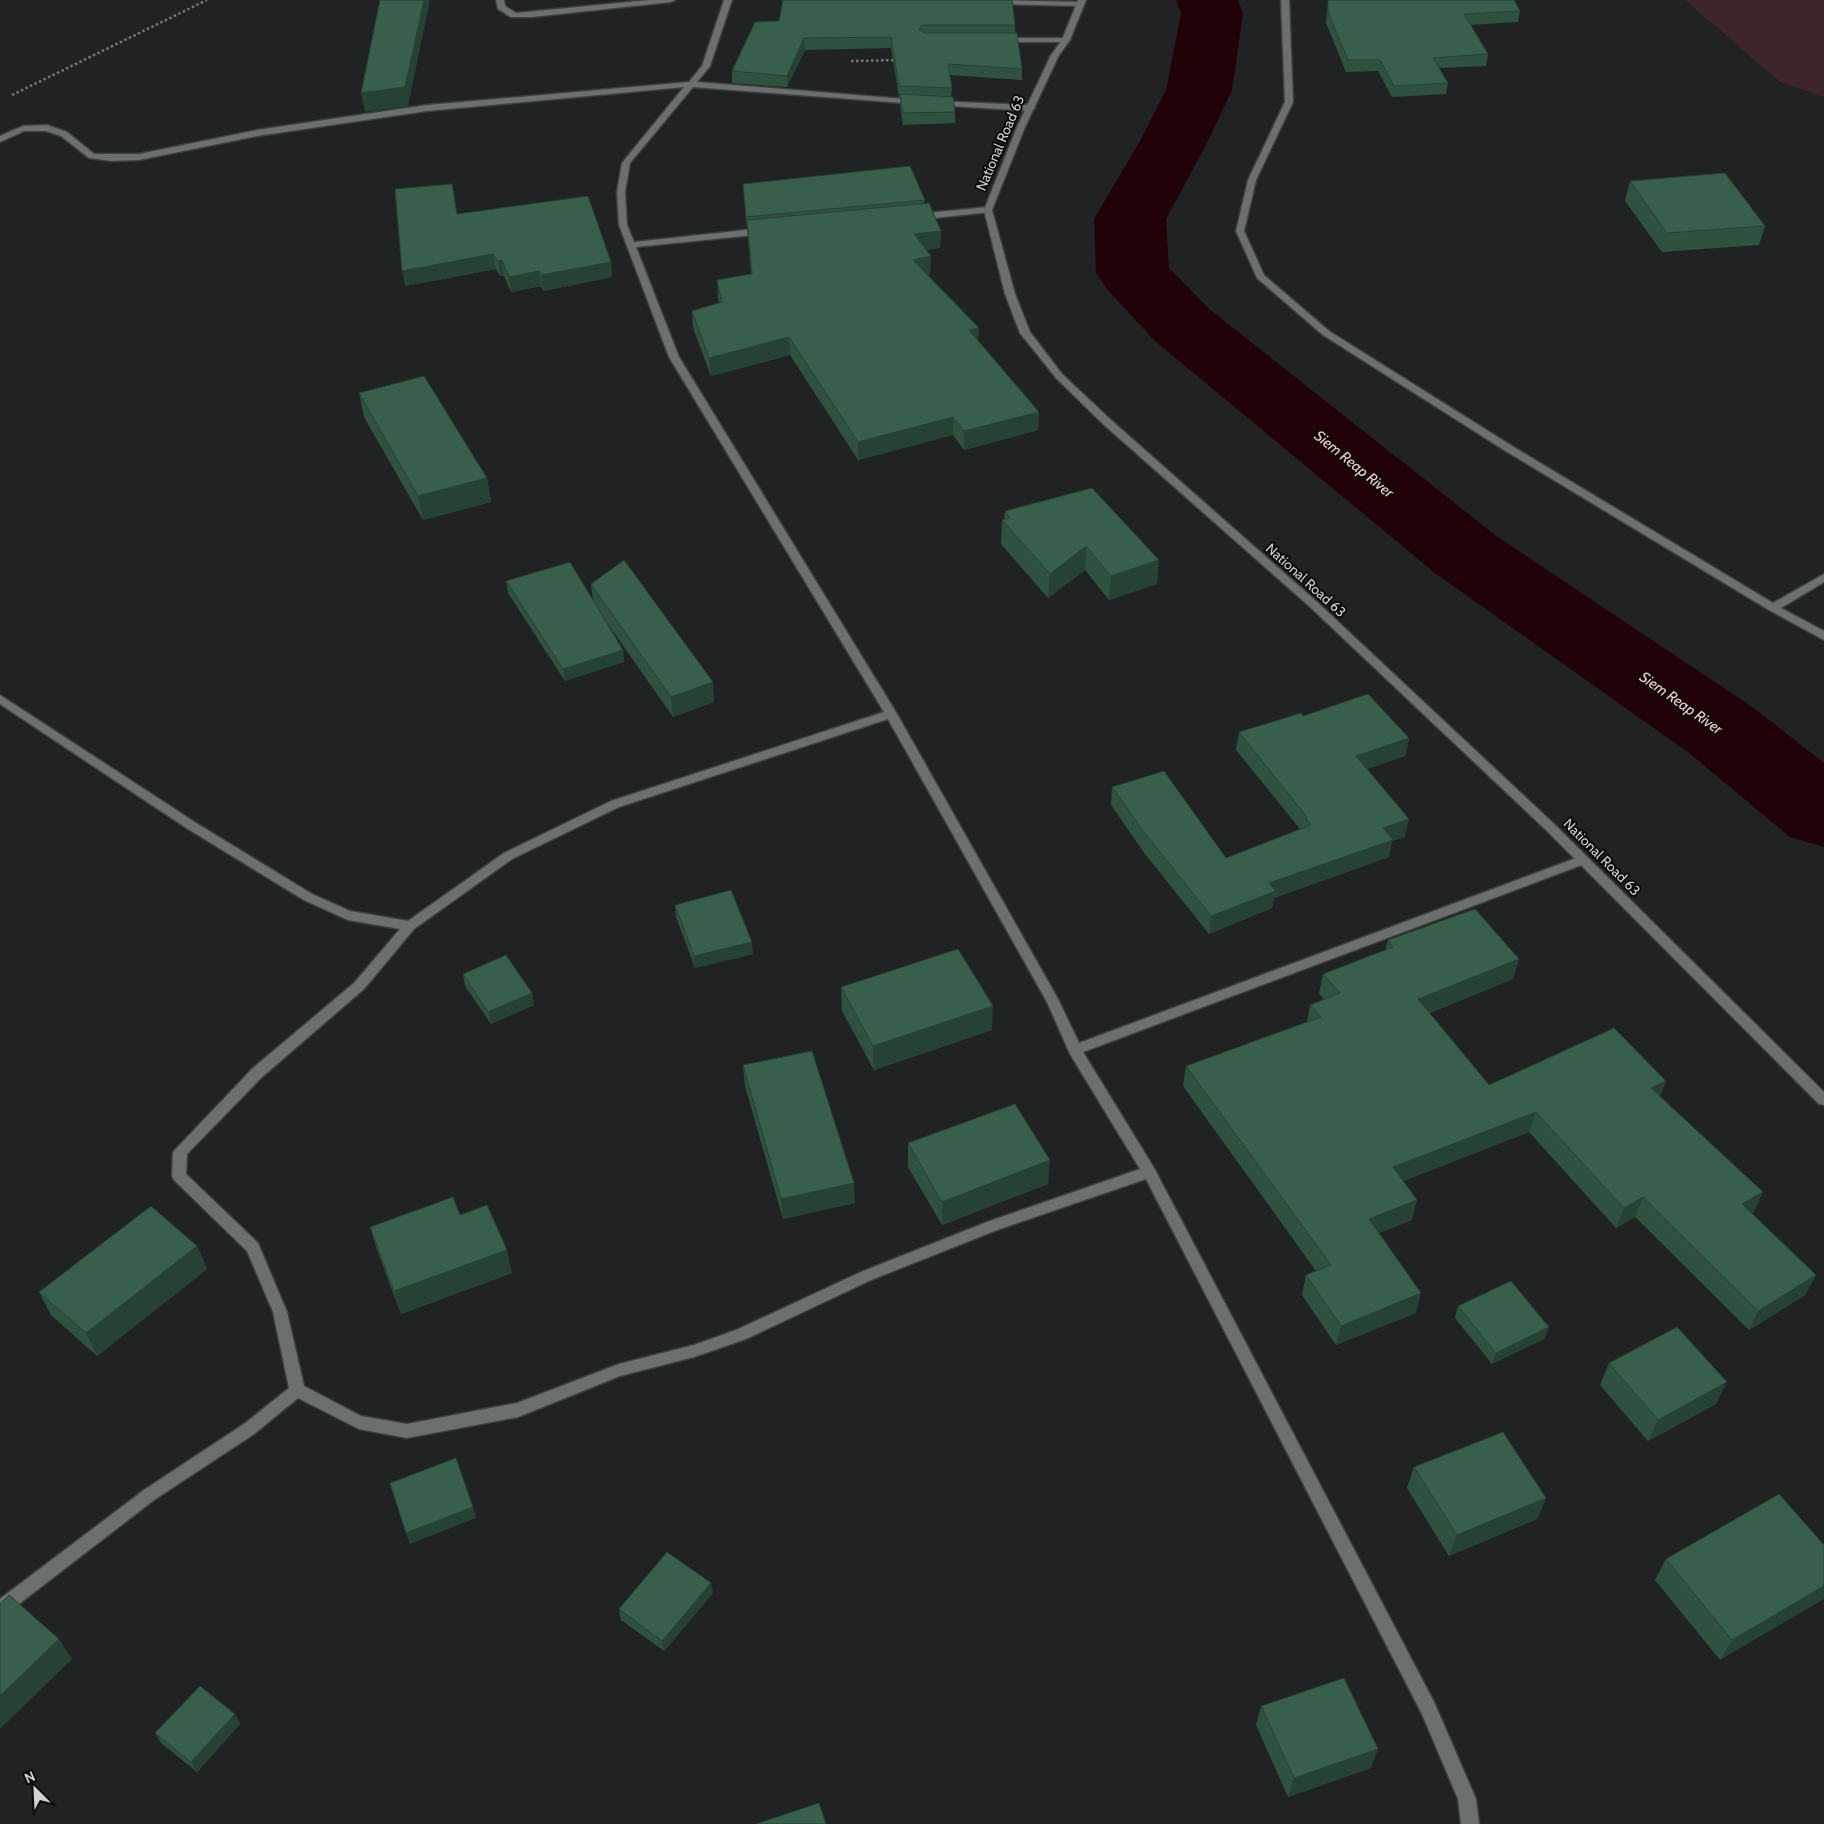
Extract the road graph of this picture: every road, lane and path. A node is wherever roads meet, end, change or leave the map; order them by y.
1 (207, 0) edge
2 (500, 0) edge
3 (671, 0) edge
4 (728, 0) edge
5 (1285, 0) edge
6 (985, 2) edge
7 (1081, 2) edge
8 (991, 40) edge
9 (1066, 40) junction
10 (900, 60) edge
11 (842, 62) dead end
12 (691, 84) junction
13 (9, 97) dead end
14 (1031, 108) junction
15 (0, 139) edge
16 (988, 210) junction
17 (909, 218) edge
18 (780, 230) edge
19 (630, 244) junction
20 (1824, 576) edge
21 (1773, 608) junction
22 (1824, 636) edge
23 (0, 699) edge
24 (891, 714) junction
25 (1583, 860) junction
26 (410, 926) junction
27 (1075, 1050) junction
28 (1824, 1100) edge
29 (1149, 1172) junction
30 (297, 1390) junction
31 (0, 1609) edge
32 (1470, 1824) edge

1 - 13 path
2 - 3 street
4 - 12 street
5 - 21 street
6 - 7 street
7 - 9 street, National Road 63
8 - 9 street
9 - 14 street, National Road 63
10 - 11 path
12 - 14 street
12 - 15 street
12 - 19 street
14 - 16 street, National Road 63
16 - 17 street
16 - 25 street, National Road 63
18 - 19 street
19 - 24 street
20 - 21 street
21 - 22 street
23 - 26 street
24 - 26 street
24 - 27 street
25 - 27 street
25 - 28 street, National Road 63
26 - 30 street
27 - 29 street
29 - 30 street
29 - 32 street
30 - 31 street

